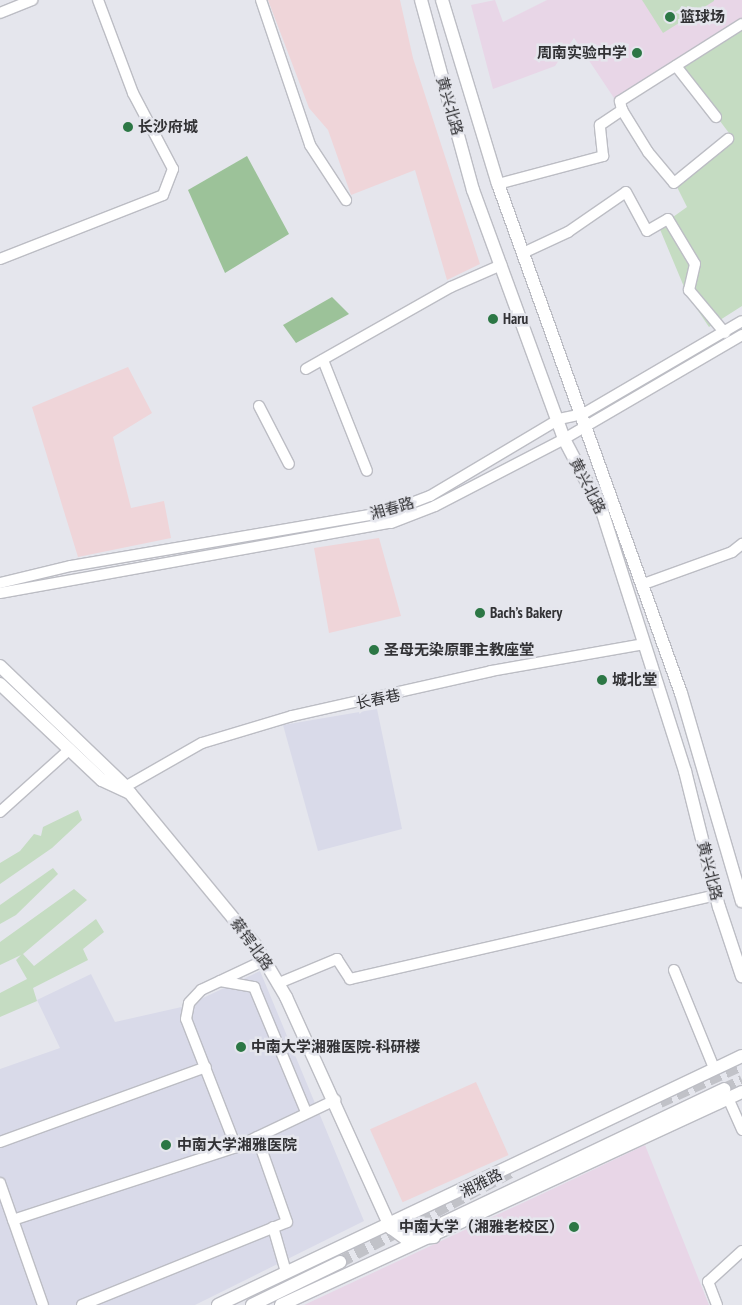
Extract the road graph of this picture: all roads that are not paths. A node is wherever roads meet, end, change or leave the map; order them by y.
1 (33, 0) edge
2 (98, 0) edge
3 (261, 0) edge
4 (421, 0) edge
5 (442, 0) edge
6 (0, 13) edge
7 (742, 24) edge
8 (676, 66) junction
9 (622, 110) junction
10 (716, 117) dead end
11 (728, 139) dead end
12 (498, 184) junction
13 (346, 200) dead end
14 (523, 253) junction
15 (0, 259) edge
16 (501, 265) junction
17 (742, 321) edge
18 (725, 333) junction
19 (742, 335) edge
20 (323, 360) junction
21 (306, 369) dead end
22 (259, 406) dead end
23 (584, 414) junction
24 (559, 419) junction
25 (582, 427) junction
26 (564, 439) junction
27 (289, 464) dead end
28 (367, 471) dead end
29 (742, 544) edge
30 (0, 583) edge
31 (641, 585) junction
32 (0, 593) edge
33 (644, 644) junction
34 (0, 666) edge
35 (1, 687) edge
36 (70, 749) junction
37 (124, 787) junction
38 (0, 812) edge
39 (716, 895) junction
40 (742, 901) edge
41 (265, 960) junction
42 (674, 970) dead end
43 (742, 976) edge
44 (219, 981) junction
45 (279, 983) junction
46 (742, 1056) edge
47 (206, 1066) junction
48 (714, 1068) junction
49 (742, 1092) edge
50 (726, 1094) junction
51 (335, 1100) junction
52 (306, 1112) junction
53 (742, 1130) edge
54 (257, 1137) junction
55 (0, 1142) edge
56 (236, 1147) junction
57 (0, 1183) edge
58 (13, 1220) junction
59 (389, 1224) junction
60 (273, 1228) junction
61 (434, 1237) junction
62 (409, 1240) junction
63 (742, 1251) edge
64 (377, 1259) junction
65 (340, 1262) tunnel mouth
66 (286, 1272) junction
67 (43, 1305) edge
68 (82, 1305) edge
69 (218, 1305) edge
70 (252, 1305) edge
71 (281, 1305) edge
72 (717, 1305) edge

1 - 6 street
2 - 15 street
3 - 13 street
4 - 16 main road, 黄兴北路
5 - 12 main road, 黄兴北路
7 - 8 street
8 - 9 street
8 - 10 street
9 - 11 street
9 - 12 street
12 - 14 main road, 黄兴北路
14 - 18 street
14 - 23 main road, 黄兴北路
16 - 20 street
16 - 24 main road, 黄兴北路
17 - 18 street, 湘春路
18 - 23 street, 湘春路
19 - 25 street, 湘春路
20 - 21 street
20 - 28 street
22 - 27 street
23 - 24 street, 湘春路
23 - 25 main road, 黄兴北路
24 - 26 main road, 黄兴北路
24 - 30 street, 湘春路
25 - 26 street, 湘春路
25 - 31 main road, 黄兴北路
26 - 32 street, 湘春路
26 - 33 main road, 黄兴北路
29 - 31 street
31 - 40 main road, 黄兴北路
33 - 37 street, 长春巷
33 - 39 main road, 黄兴北路
34 - 37 main road, 蔡锷北路
35 - 36 main road, 蔡锷北路
36 - 37 main road, 蔡锷北路
36 - 38 street
37 - 41 main road, 蔡锷北路
39 - 43 main road, 黄兴北路
39 - 45 street
41 - 44 street
41 - 45 main road, 蔡锷北路
42 - 48 street
44 - 47 street
44 - 52 street
45 - 51 main road, 蔡锷北路
46 - 48 main road, 湘雅路
47 - 55 street
47 - 56 street
48 - 59 main road, 湘雅路
49 - 50 main road, 湘雅路
50 - 53 street
50 - 61 main road, 湘雅路
50 - 62 main road, 湘雅路
51 - 52 street
51 - 59 main road, 蔡锷北路
52 - 54 street
54 - 56 street
54 - 60 street
56 - 58 street
57 - 58 street
58 - 67 street
59 - 62 main road, 蔡锷北路
59 - 66 main road, 湘雅路
60 - 66 street
60 - 68 street
61 - 62 main road
61 - 64 main road, 湘雅路
62 - 64 main road, 湘雅路
63 - 72 street
64 - 71 main road, 湘雅路
65 - 70 main road
66 - 69 main road, 湘雅路

